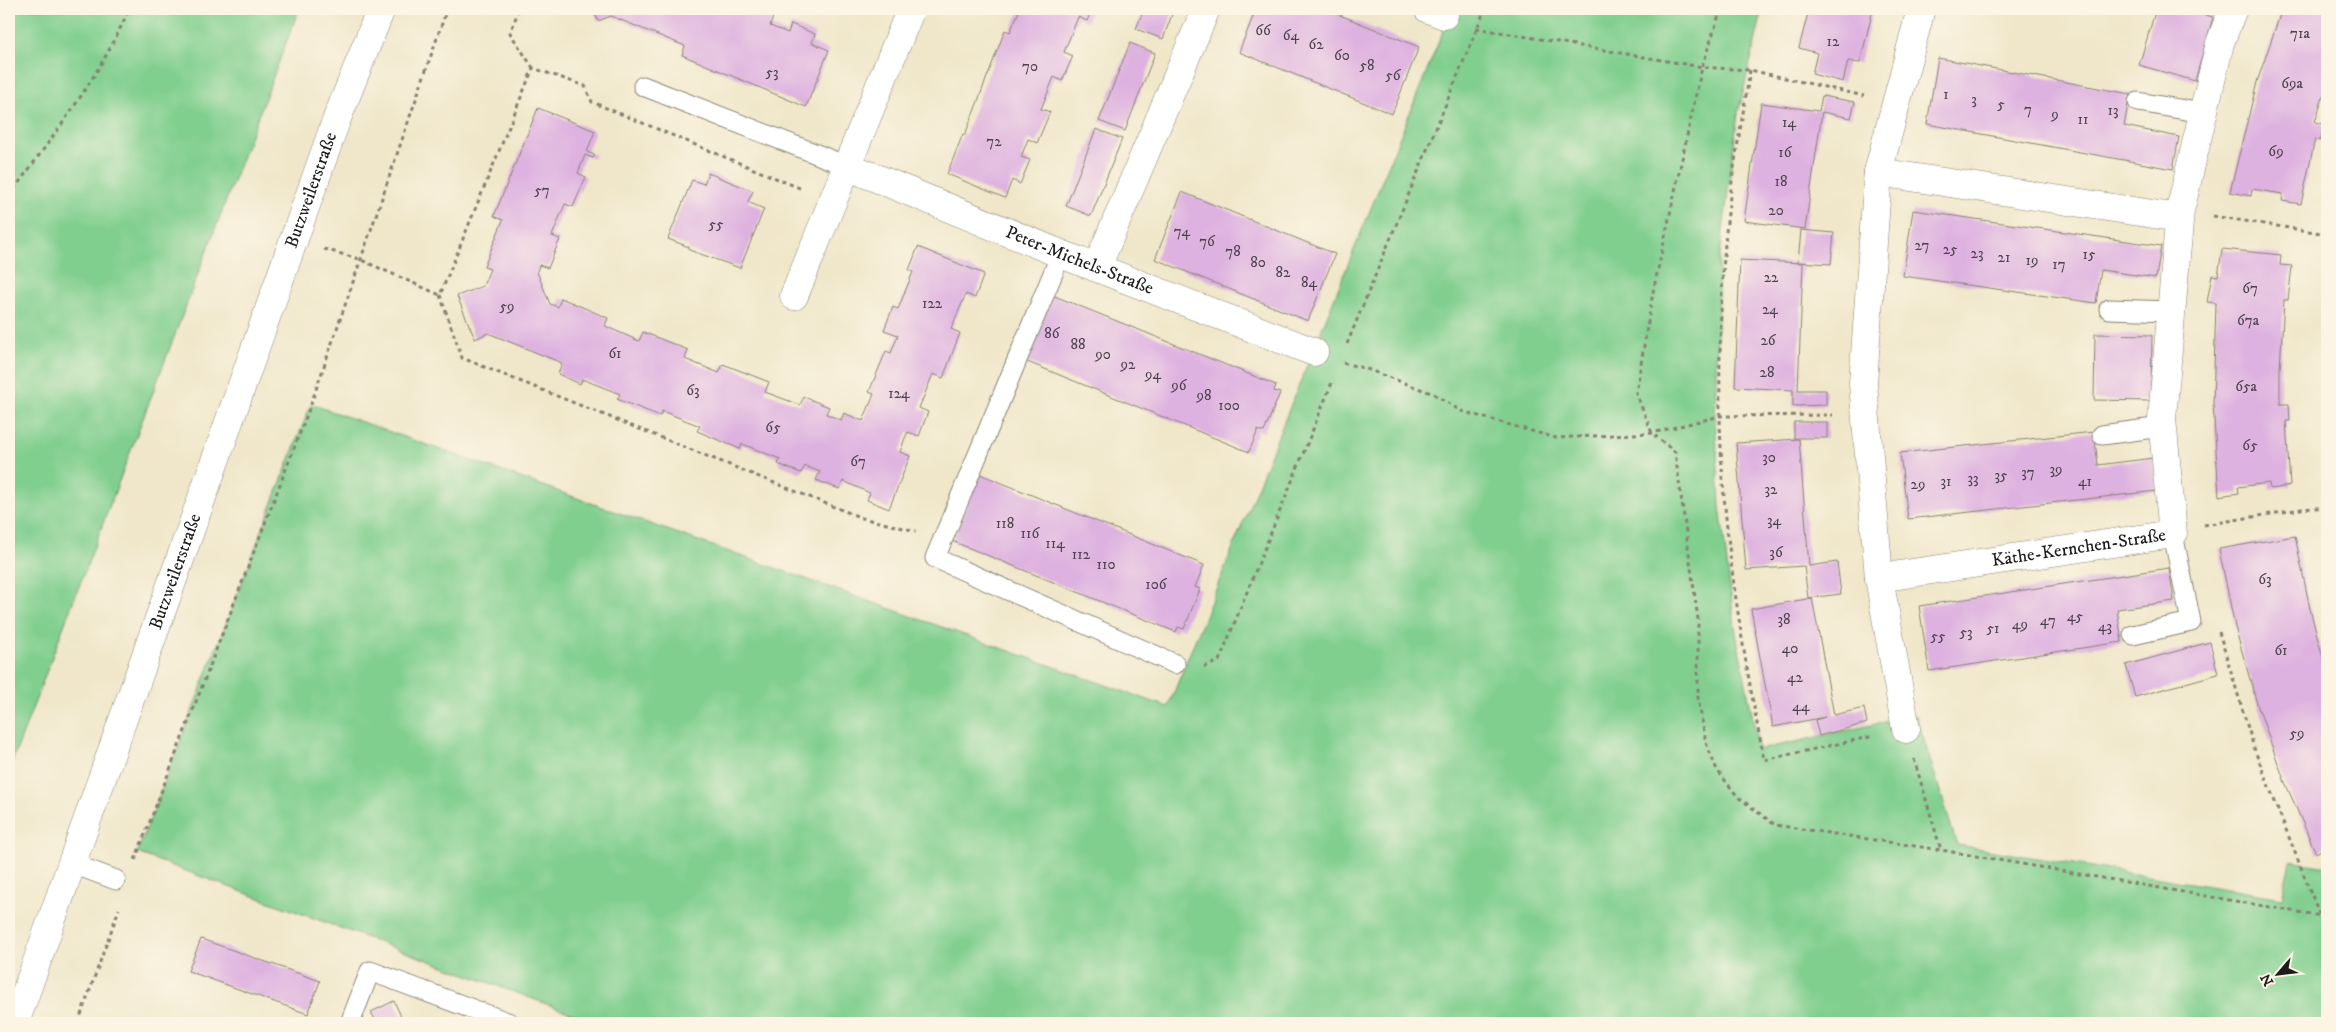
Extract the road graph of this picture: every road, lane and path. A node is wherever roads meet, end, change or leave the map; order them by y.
1 (129, 9) edge
2 (370, 9) edge
3 (381, 9) edge
4 (447, 9) edge
5 (519, 9) edge
6 (911, 9) edge
7 (1206, 9) edge
8 (1721, 9) edge
9 (1921, 9) edge
10 (2233, 9) edge
11 (1478, 28) dead end
12 (1702, 67) junction
13 (533, 68) junction
14 (1750, 70) junction
15 (643, 86) dead end
16 (2138, 102) dead end
17 (1896, 103) junction
18 (2202, 113) junction
19 (336, 121) junction
20 (847, 166) junction
21 (1878, 172) junction
22 (9, 196) edge
23 (833, 201) junction
24 (2180, 215) junction
25 (2327, 234) edge
26 (295, 240) junction
27 (1061, 254) junction
28 (360, 259) junction
29 (1097, 267) junction
30 (440, 295) junction
31 (794, 296) dead end
32 (2109, 309) dead end
33 (2171, 311) junction
34 (1314, 352) dead end
35 (1340, 362) dead end
36 (1866, 414) junction
37 (1720, 416) junction
38 (2162, 427) junction
39 (1652, 433) junction
40 (2102, 435) dead end
41 (2327, 507) edge
42 (2173, 534) junction
43 (942, 540) junction
44 (1880, 578) junction
45 (2218, 626) dead end
46 (2133, 635) dead end
47 (1175, 664) dead end
48 (1906, 729) junction
49 (1941, 850) junction
50 (73, 864) junction
51 (132, 869) dead end
52 (116, 880) dead end
53 (121, 904) dead end
54 (2320, 916) junction
55 (2327, 917) edge
56 (15, 1023) edge
57 (78, 1023) edge
58 (350, 1023) edge
59 (510, 1023) edge

1 - 22 path
2 - 19 street, Butzweilerstraße
3 - 19 street, Butzweilerstraße
4 - 28 path
5 - 13 path
6 - 20 street
7 - 29 street
8 - 12 path
9 - 17 street
10 - 18 street, Käthe-Kernchen-Straße
11 - 12 path
12 - 14 path
12 - 39 path
13 - 23 path
13 - 30 path
14 - 17 path
14 - 37 path
15 - 20 lane
16 - 18 lane
17 - 21 street
18 - 24 street, Käthe-Kernchen-Straße
19 - 26 street, Butzweilerstraße
20 - 23 street
20 - 27 street, Peter-Michels-Straße
21 - 24 street
21 - 36 street
23 - 31 street
24 - 25 path
24 - 33 street, Käthe-Kernchen-Straße
26 - 28 path
26 - 50 street, Butzweilerstraße
27 - 29 street, Peter-Michels-Straße
27 - 43 lane
28 - 30 path
28 - 51 path
29 - 34 street, Peter-Michels-Straße
30 - 43 path
32 - 33 lane
33 - 38 street, Käthe-Kernchen-Straße
35 - 39 path
36 - 37 path
36 - 44 street
37 - 39 path
37 - 48 path
38 - 40 lane
38 - 42 street, Käthe-Kernchen-Straße
39 - 49 path
41 - 42 path
42 - 44 street, Käthe-Kernchen-Straße
42 - 46 lane
43 - 47 lane
44 - 48 street
45 - 54 path
48 - 49 path
49 - 54 path
50 - 52 lane
50 - 56 street, Butzweilerstraße
53 - 57 path
54 - 55 path
58 - 59 lane

